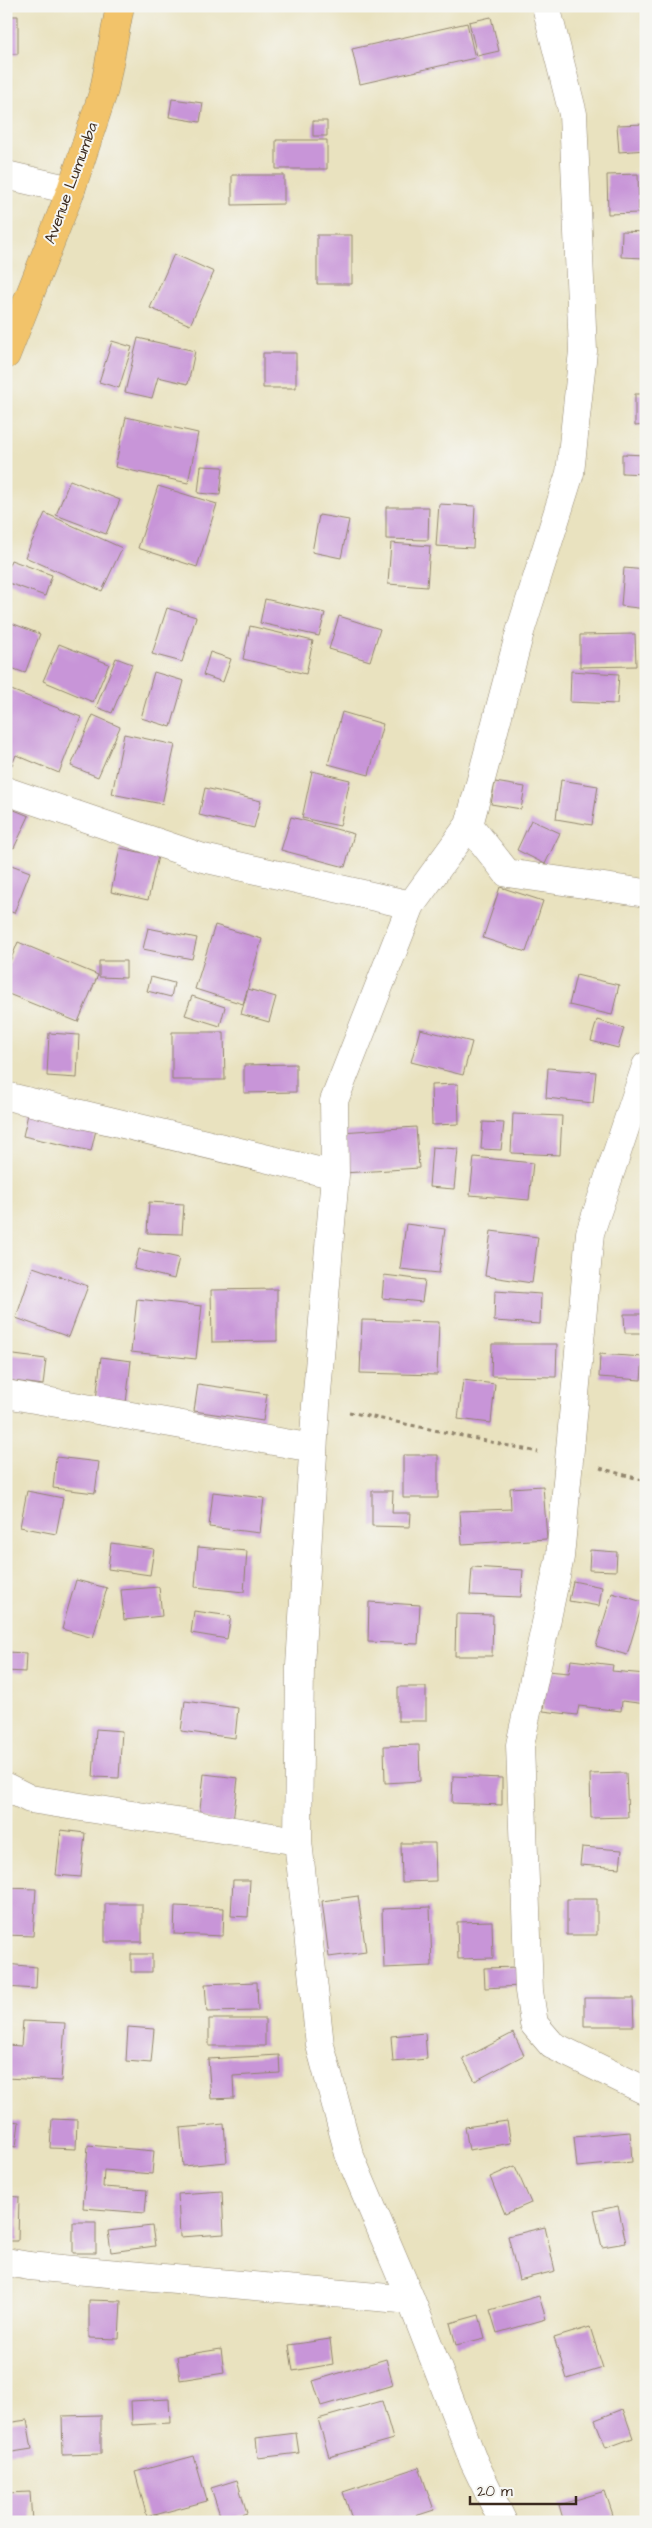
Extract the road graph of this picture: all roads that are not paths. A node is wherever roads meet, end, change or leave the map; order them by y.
1 (120, 6) edge
2 (546, 6) edge
3 (6, 174) edge
4 (71, 190) junction
5 (6, 355) edge
6 (6, 790) edge
7 (470, 825) junction
8 (646, 892) edge
9 (410, 905) junction
10 (646, 1066) edge
11 (6, 1096) edge
12 (334, 1175) junction
13 (6, 1394) edge
14 (313, 1448) junction
15 (6, 1787) edge
16 (298, 1841) junction
17 (646, 2091) edge
18 (6, 2262) edge
19 (411, 2300) junction
20 (503, 2522) edge

1 - 4 main road, Avenue Lumumba
2 - 7 street
3 - 4 street
4 - 5 main road, Avenue Lumumba
6 - 9 street
7 - 8 street
7 - 9 street
9 - 12 street
10 - 17 street
11 - 12 street
12 - 14 street
13 - 14 street
14 - 16 street
15 - 16 street
16 - 19 street
18 - 19 street
19 - 20 street

